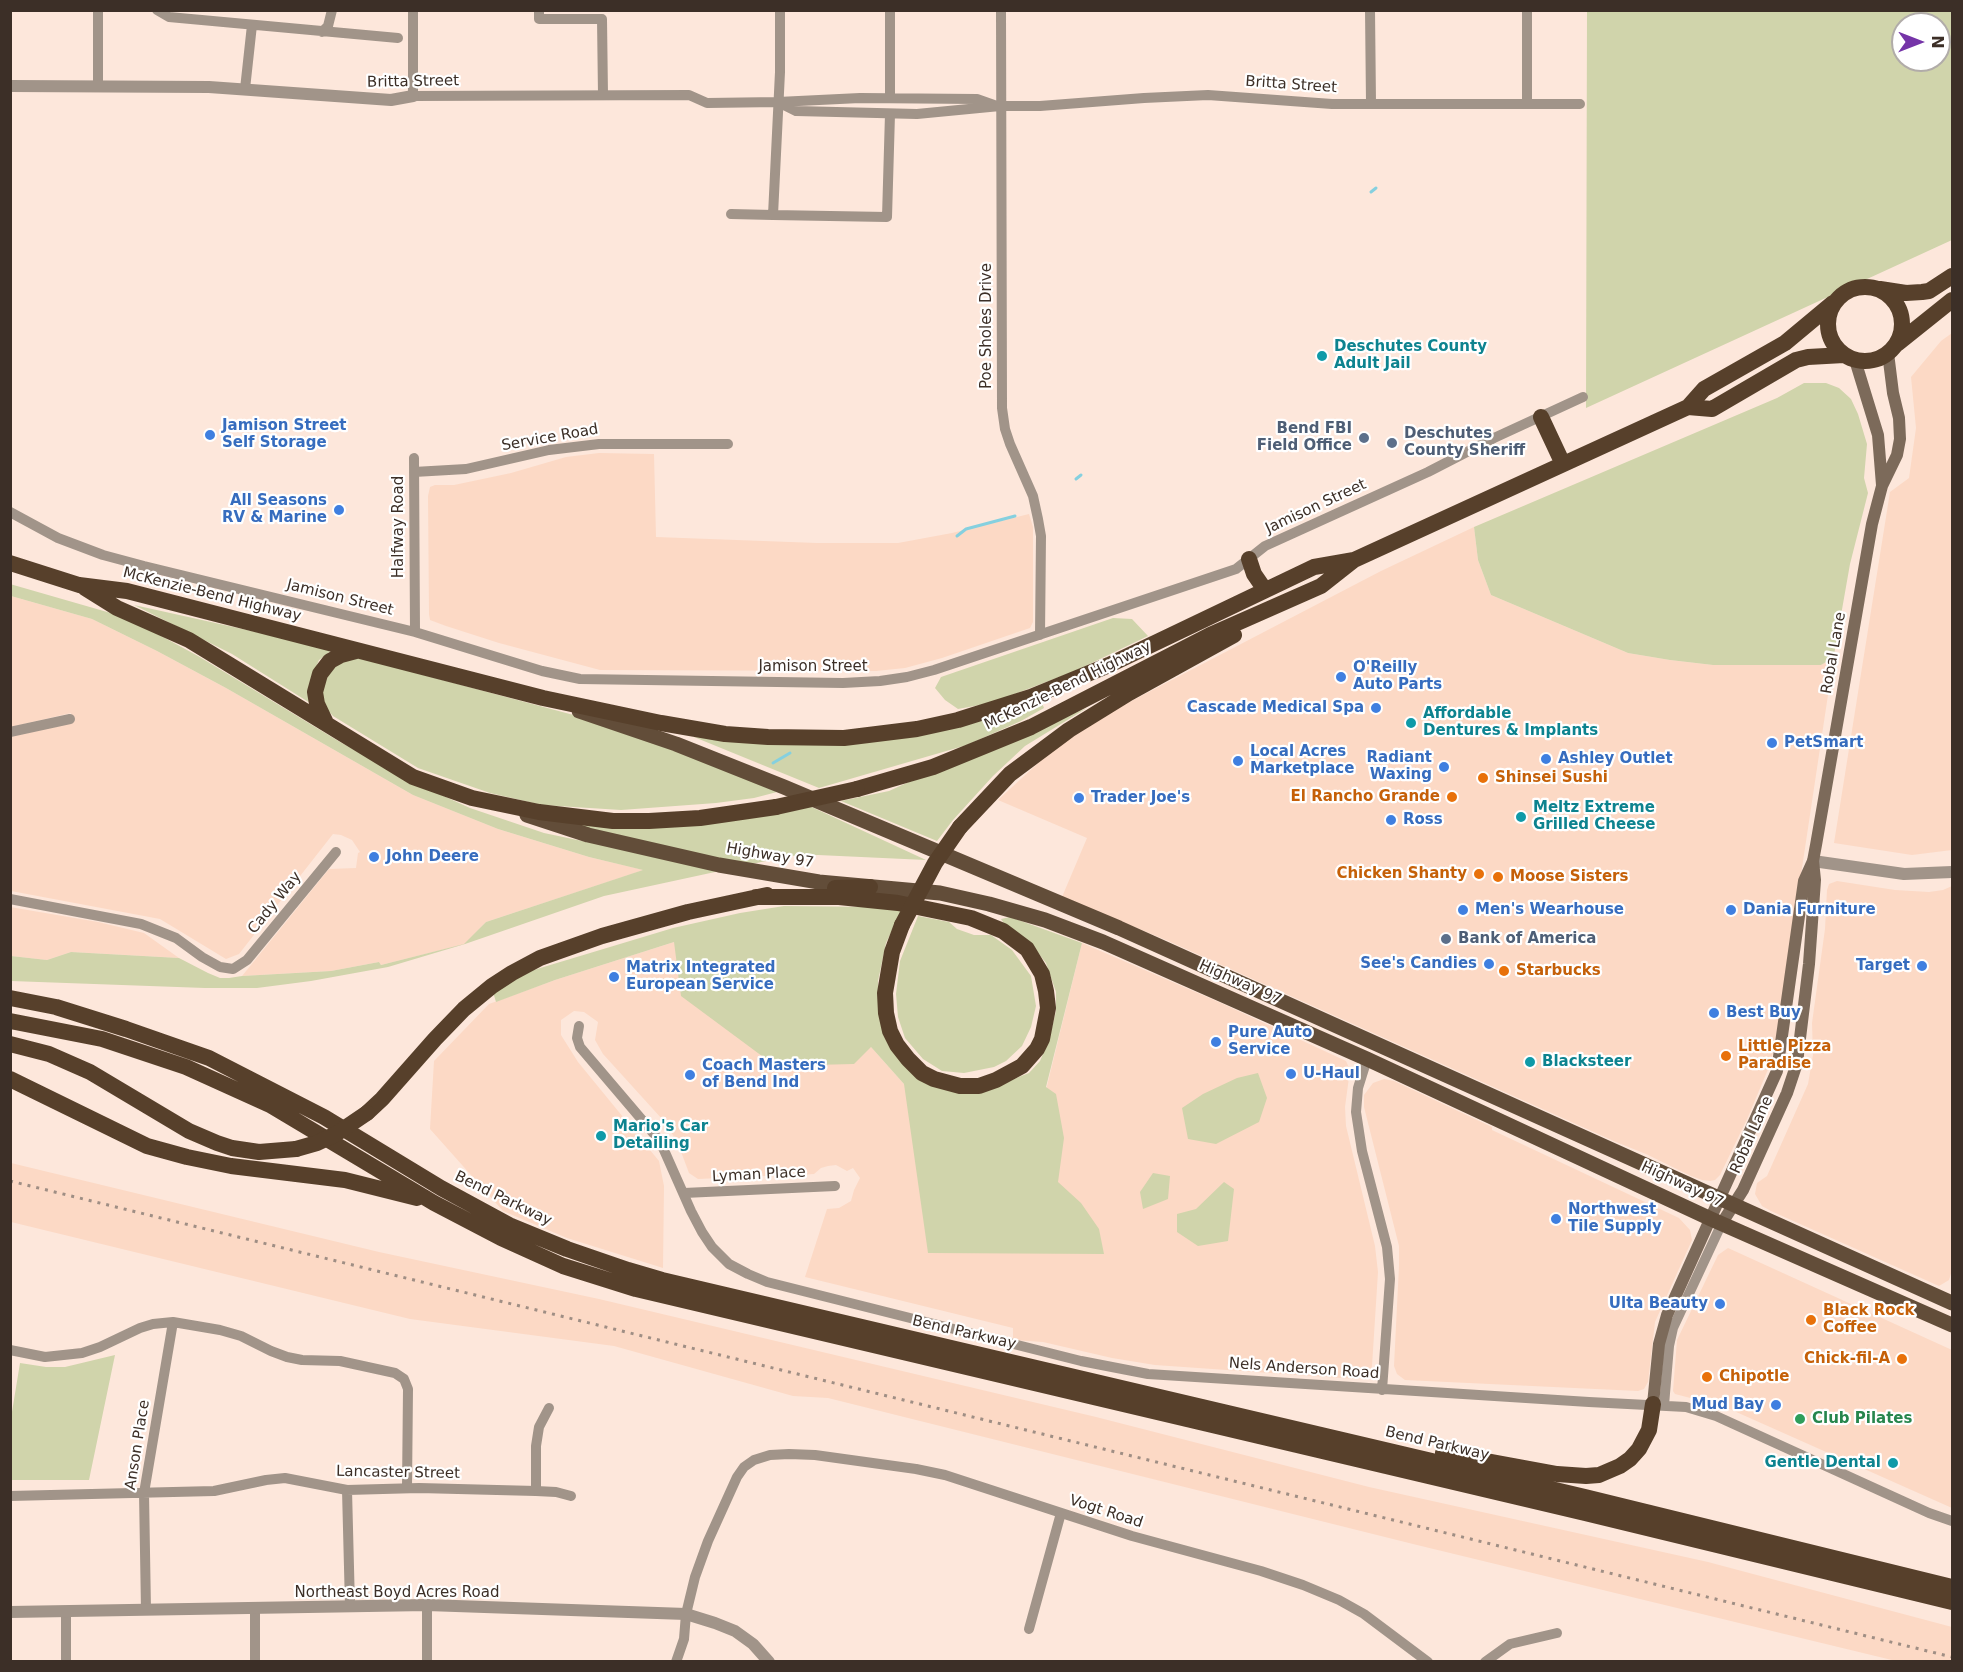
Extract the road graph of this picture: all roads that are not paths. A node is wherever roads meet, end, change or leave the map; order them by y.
1 (98, 10) edge
2 (157, 10) edge
3 (332, 10) edge
4 (413, 10) edge
5 (539, 10) edge
6 (780, 10) edge
7 (890, 10) edge
8 (1001, 10) edge
9 (1370, 10) edge
10 (1527, 10) edge
11 (252, 25) junction
12 (322, 32) junction
13 (398, 38) dead end
14 (10, 86) edge
15 (98, 86) junction
16 (245, 89) junction
17 (603, 95) junction
18 (413, 96) junction
19 (890, 98) junction
20 (778, 102) junction
21 (1371, 103) junction
22 (1527, 103) junction
23 (1580, 104) dead end
24 (1000, 106) junction
25 (890, 114) junction
26 (731, 214) dead end
27 (773, 215) junction
28 (1953, 276) edge
29 (1880, 289) junction
30 (1953, 300) edge
31 (1833, 303) junction
32 (1892, 349) junction
33 (1849, 358) junction
34 (1583, 397) dead end
35 (1688, 407) junction
36 (1541, 417) junction
37 (728, 444) dead end
38 (414, 458) dead end
39 (1563, 464) junction
40 (414, 472) junction
41 (1882, 486) junction
42 (10, 512) edge
43 (1249, 560) junction
44 (1354, 560) junction
45 (10, 563) edge
46 (80, 585) junction
47 (1321, 586) junction
48 (1264, 590) junction
49 (415, 632) junction
50 (1040, 635) junction
51 (356, 651) junction
52 (543, 698) junction
53 (70, 719) dead end
54 (326, 723) junction
55 (10, 732) edge
56 (472, 798) junction
57 (336, 852) dead end
58 (1813, 861) junction
59 (1953, 872) edge
60 (870, 887) junction
61 (756, 897) junction
62 (10, 899) edge
63 (1225, 996) junction
64 (10, 998) edge
65 (10, 1022) edge
66 (579, 1026) dead end
67 (1375, 1043) junction
68 (10, 1044) edge
69 (1367, 1059) junction
70 (10, 1079) edge
71 (835, 1186) dead end
72 (684, 1193) junction
73 (1727, 1202) junction
74 (434, 1203) junction
75 (1716, 1221) junction
76 (1953, 1303) edge
77 (173, 1322) junction
78 (1953, 1325) edge
79 (10, 1350) edge
80 (1382, 1390) junction
81 (1658, 1405) junction
82 (549, 1408) dead end
83 (1337, 1440) junction
84 (407, 1488) junction
85 (347, 1490) junction
86 (536, 1491) junction
87 (144, 1493) junction
88 (10, 1496) edge
89 (571, 1496) dead end
90 (1061, 1513) junction
91 (1953, 1521) edge
92 (1953, 1587) edge
93 (1953, 1602) edge
94 (427, 1605) junction
95 (350, 1606) junction
96 (255, 1608) junction
97 (146, 1610) junction
98 (66, 1611) junction
99 (10, 1612) edge
100 (687, 1614) junction
101 (1029, 1629) dead end
102 (1557, 1633) dead end
103 (66, 1662) edge
104 (255, 1662) edge
105 (427, 1662) edge
106 (676, 1662) edge
107 (769, 1662) edge
108 (1428, 1662) edge
109 (1485, 1662) edge

1 - 15 street
2 - 11 street
3 - 12 street
4 - 18 street
5 - 17 street
6 - 20 street
7 - 19 street
8 - 24 street, Poe Sholes Drive
9 - 21 street
10 - 22 street
11 - 12 street
11 - 16 street
12 - 13 street
14 - 15 street, Britta Street
15 - 16 street, Britta Street
16 - 18 street, Britta Street
17 - 18 street, Britta Street
17 - 20 street, Britta Street
19 - 20 street, Britta Street
19 - 24 street, Britta Street
20 - 25 street, Britta Street
20 - 27 street
21 - 22 street, Britta Street
21 - 24 street, Britta Street
22 - 23 street, Britta Street
24 - 25 street, Britta Street
24 - 50 street, Poe Sholes Drive
25 - 27 street
26 - 27 street
28 - 29 highway
29 - 31 highway
29 - 32 highway
30 - 32 highway
31 - 33 highway
31 - 35 highway, McKenzie-Bend Highway
32 - 33 highway
32 - 41 main road, Robal Lane
33 - 35 highway, McKenzie-Bend Highway
33 - 41 main road, Robal Lane
34 - 36 street, Jamison Street
35 - 39 highway, McKenzie-Bend Highway
36 - 39 highway
36 - 43 street, Jamison Street
37 - 40 street, Service Road
38 - 40 street, Halfway Road
39 - 44 highway, McKenzie-Bend Highway
40 - 49 street, Halfway Road
41 - 58 main road, Robal Lane
42 - 49 street, Jamison Street
43 - 48 highway
43 - 50 street, Jamison Street
44 - 47 highway, McKenzie-Bend Highway
44 - 48 highway, McKenzie-Bend Highway
45 - 46 highway
46 - 51 highway, McKenzie-Bend Highway
46 - 54 highway, McKenzie-Bend Highway
47 - 56 highway, McKenzie-Bend Highway, bridge
47 - 61 highway, bridge
48 - 52 highway, McKenzie-Bend Highway
49 - 50 street, Jamison Street
51 - 52 highway, McKenzie-Bend Highway
51 - 54 highway
52 - 67 main road, Highway 97
53 - 55 street
54 - 56 highway, McKenzie-Bend Highway
56 - 60 main road, Highway 97
57 - 62 street, Cady Way
58 - 59 street
58 - 73 main road, Robal Lane
58 - 73 main road, Robal Lane
60 - 61 highway
60 - 63 main road, Highway 97
61 - 68 highway, bridge
63 - 67 main road
63 - 69 main road, Highway 97
64 - 83 highway, Bend Parkway
65 - 74 highway
66 - 72 street, Nels Anderson Road
67 - 73 main road, Highway 97
69 - 75 main road, Highway 97
69 - 80 street
70 - 74 highway
71 - 72 street, Lyman Place
72 - 80 street, Nels Anderson Road
73 - 75 main road, Robal Lane
73 - 76 main road, Highway 97
74 - 93 highway
75 - 78 main road, Highway 97
75 - 81 main road, Robal Lane
77 - 79 street
77 - 84 street
77 - 87 street, Anson Place
80 - 81 street, Nels Anderson Road
81 - 83 highway
81 - 91 street, Nels Anderson Road
82 - 86 street
83 - 92 highway, Bend Parkway
84 - 85 street, Lancaster Street
84 - 86 street, Lancaster Street
85 - 87 street, Lancaster Street
85 - 95 street
86 - 89 street, Lancaster Street
87 - 88 street, Lancaster Street
87 - 97 street, Anson Place
90 - 100 street, Vogt Road
90 - 101 street
90 - 108 street, Vogt Road
94 - 95 street, Northeast Boyd Acres Road
94 - 100 street, Northeast Boyd Acres Road
94 - 105 street
95 - 96 street, Northeast Boyd Acres Road
96 - 97 street, Northeast Boyd Acres Road
96 - 104 street
97 - 98 street, Northeast Boyd Acres Road
98 - 99 street, Northeast Boyd Acres Road
98 - 103 street
100 - 106 street
100 - 107 street, Northeast Boyd Acres Road
102 - 109 street

